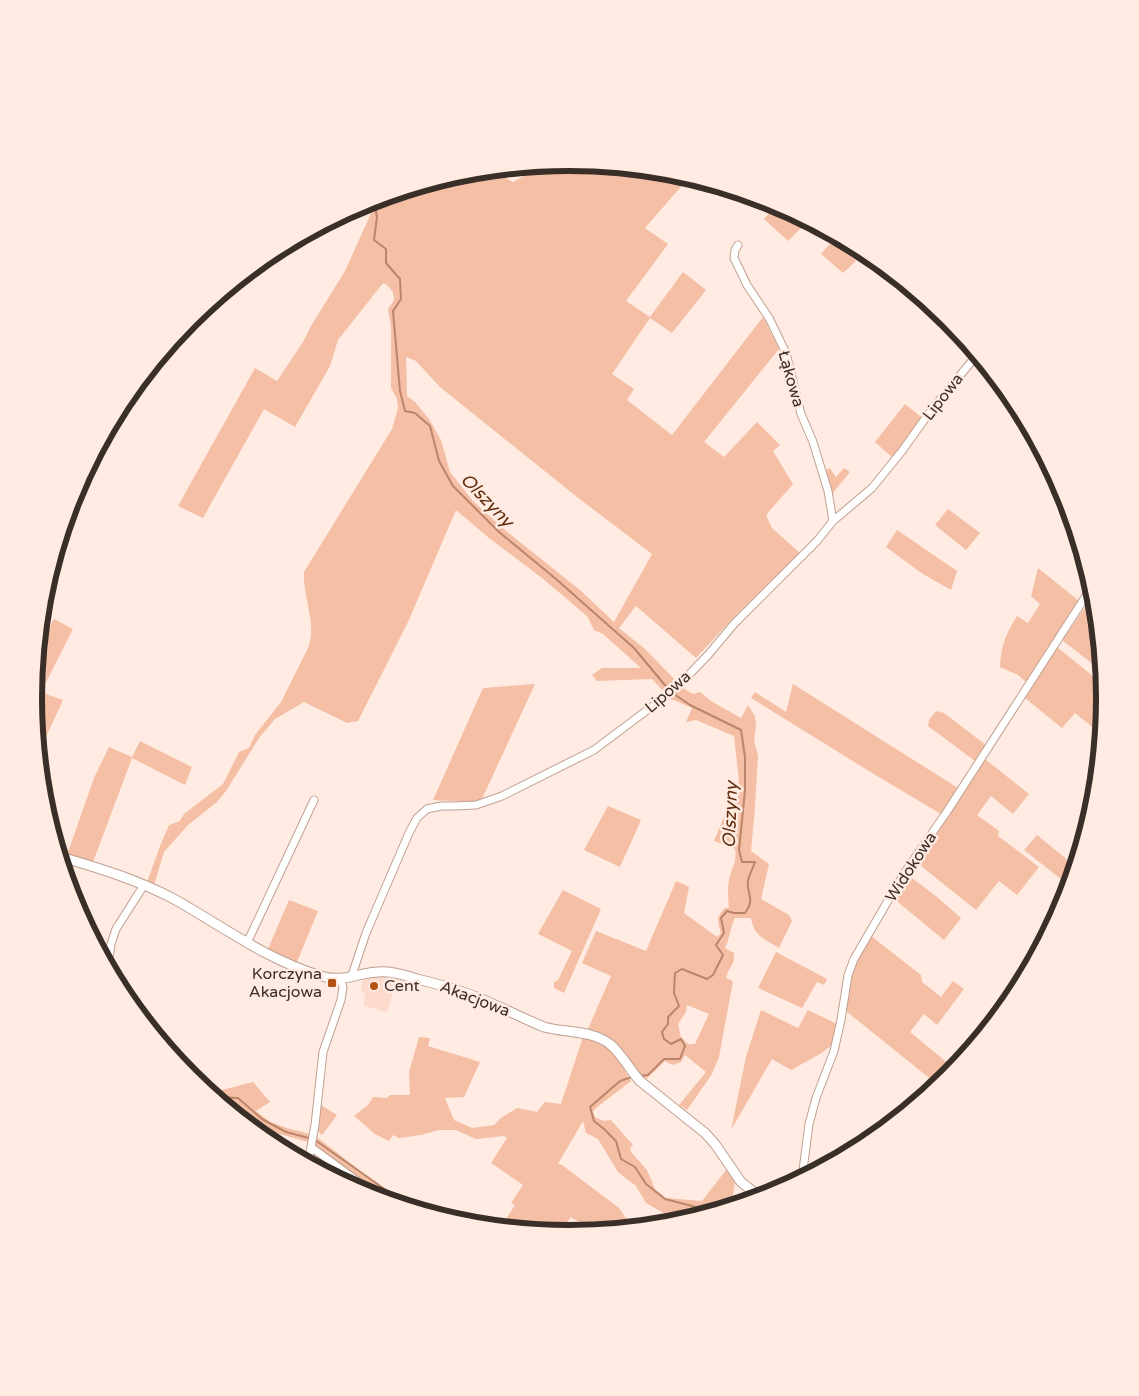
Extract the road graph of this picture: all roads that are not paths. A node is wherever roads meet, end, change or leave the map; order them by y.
1 (738, 245) dead end
2 (973, 360) edge
3 (833, 521) junction
4 (1086, 595) edge
5 (314, 800) dead end
6 (68, 859) edge
7 (144, 885) junction
8 (247, 943) junction
9 (110, 956) edge
10 (351, 978) junction
11 (340, 979) junction
12 (311, 1146) junction
13 (309, 1156) edge
14 (803, 1171) edge
15 (356, 1180) edge
16 (753, 1192) edge

1 - 3 street, Łąkowa
2 - 3 street, Lipowa
3 - 10 street, Lipowa
4 - 14 street, Widokowa
5 - 8 street
6 - 7 street, Akacjowa
7 - 8 street, Akacjowa
7 - 9 street
8 - 11 street, Akacjowa
10 - 11 street, Akacjowa
10 - 16 street, Akacjowa
11 - 12 street
12 - 13 street
12 - 15 street

